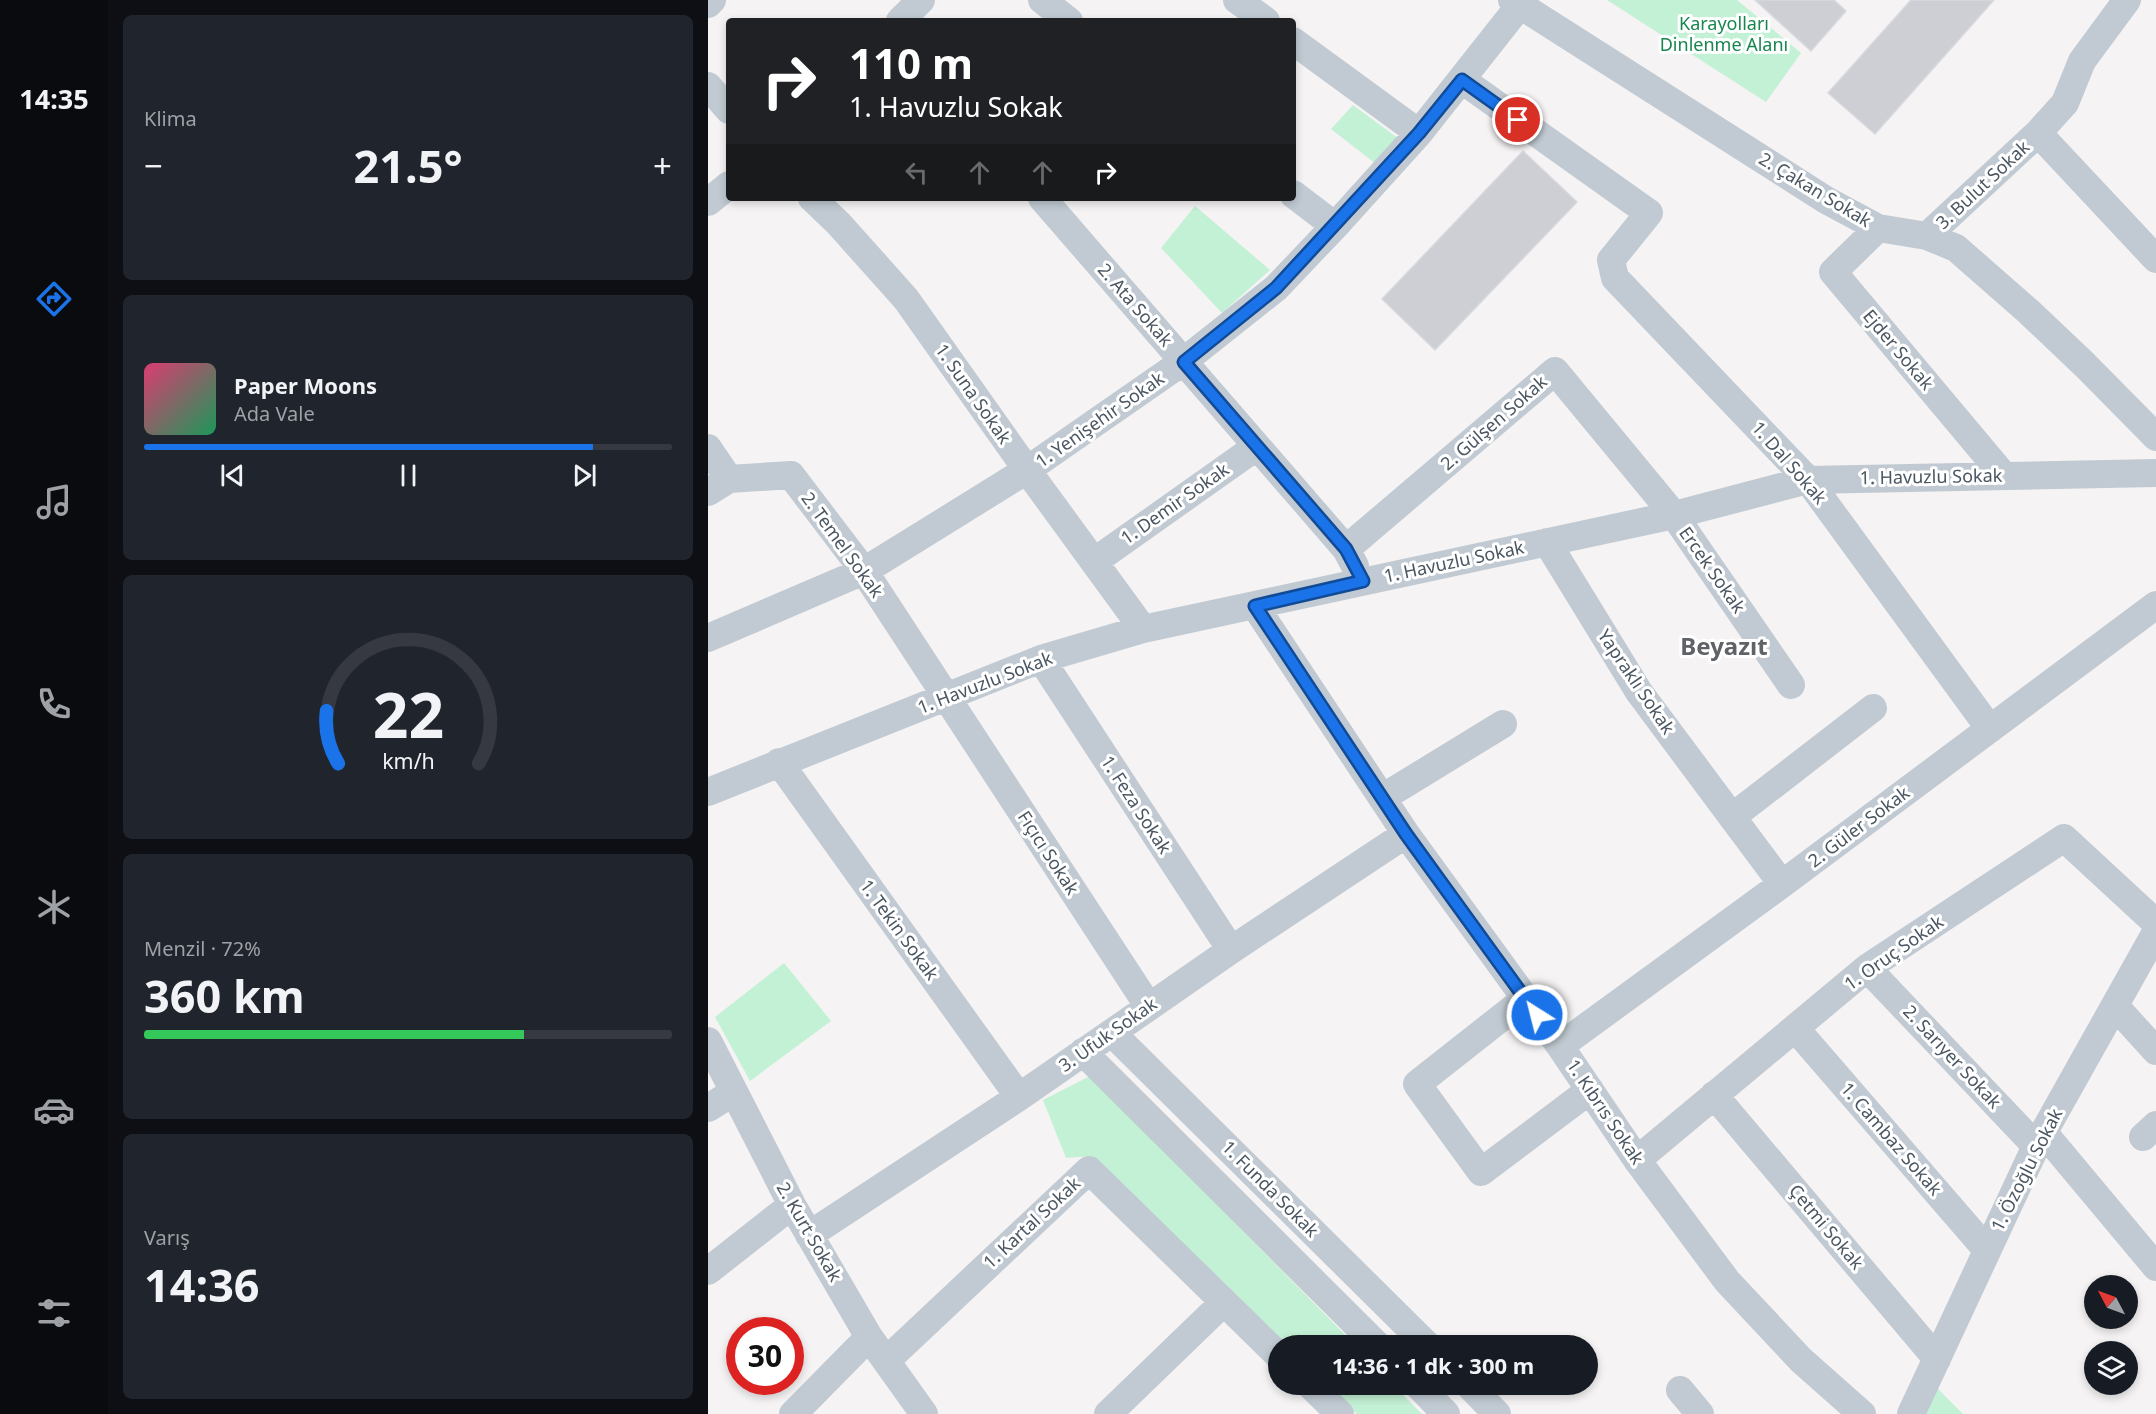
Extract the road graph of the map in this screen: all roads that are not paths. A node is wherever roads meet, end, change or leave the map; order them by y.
1 (712, 0) edge
2 (921, 0) edge
3 (1042, 0) edge
4 (1237, 0) edge
5 (2127, 0) edge
6 (1516, 2) edge
7 (708, 4) edge
8 (903, 18) edge
9 (1065, 18) edge
10 (1262, 18) edge
11 (1296, 43) edge
12 (1462, 80) junction
13 (708, 86) edge
14 (726, 107) edge
15 (1419, 133) junction
16 (2038, 133) junction
17 (726, 187) edge
18 (1296, 196) edge
19 (815, 201) edge
20 (1045, 201) edge
21 (708, 202) edge
22 (1335, 226) junction
23 (1878, 228) junction
24 (1927, 236) junction
25 (2156, 259) edge
26 (1184, 362) junction
27 (2156, 437) edge
28 (1256, 447) junction
29 (708, 448) edge
30 (1027, 470) junction
31 (2156, 473) edge
32 (2004, 476) junction
33 (1808, 480) junction
34 (718, 485) edge
35 (1674, 515) junction
36 (1547, 542) junction
37 (1346, 549) junction
38 (1095, 561) junction
39 (864, 571) junction
40 (1363, 581) junction
41 (2156, 605) edge
42 (1255, 606) junction
43 (1143, 629) junction
44 (708, 638) edge
45 (1041, 659) junction
46 (1791, 685) dead end
47 (946, 698) junction
48 (1873, 708) dead end
49 (1503, 724) dead end
50 (1990, 729) junction
51 (779, 762) junction
52 (708, 792) edge
53 (1382, 798) junction
54 (1732, 817) junction
55 (1406, 834) junction
56 (1782, 884) junction
57 (2156, 923) edge
58 (2156, 932) edge
59 (1231, 950) junction
60 (1868, 968) junction
61 (1525, 999) junction
62 (2115, 1006) junction
63 (1149, 1007) junction
64 (1794, 1028) junction
65 (1112, 1033) junction
66 (708, 1041) edge
67 (1560, 1046) junction
68 (2156, 1050) edge
69 (1083, 1052) junction
70 (1590, 1090) junction
71 (734, 1092) junction
72 (1714, 1095) junction
73 (1019, 1097) junction
74 (708, 1108) edge
75 (2040, 1140) junction
76 (1637, 1160) junction
77 (792, 1205) junction
78 (809, 1235) junction
79 (1987, 1250) junction
80 (2156, 1266) edge
81 (708, 1271) edge
82 (1223, 1303) junction
83 (1367, 1335) edge
84 (1417, 1335) edge
85 (869, 1337) junction
86 (1268, 1346) edge
87 (1937, 1359) junction
88 (887, 1360) junction
89 (1680, 1390) dead end
90 (1320, 1395) edge
91 (1428, 1395) edge
92 (1478, 1395) edge
93 (793, 1414) edge
94 (924, 1414) edge
95 (1108, 1414) edge
96 (1340, 1414) edge
97 (1446, 1414) edge
98 (1497, 1414) edge
99 (1700, 1414) edge
100 (1862, 1414) edge
101 (1911, 1414) edge

1 - 7 street
2 - 8 street
3 - 9 street
4 - 10 street
5 - 16 street, 3. Bulut Sokak
6 - 12 street, 1. Yenişehir Sokak
6 - 23 street, 2. Çakan Sokak
11 - 15 street
12 - 15 street, 1. Yenişehir Sokak
12 - 33 street, 1. Dal Sokak
13 - 14 street
15 - 22 street, 1. Yenişehir Sokak
16 - 24 street, 3. Bulut Sokak
16 - 25 street, 3. Bulut Sokak
17 - 21 street
18 - 22 street
19 - 30 street, 1. Suna Sokak
20 - 26 street, 2. Ata Sokak
22 - 26 street, 1. Yenişehir Sokak
23 - 24 street, 2. Çakan Sokak
23 - 32 street, Ejder Sokak
24 - 27 street, 2. Çakan Sokak
26 - 28 street, 2. Ata Sokak
26 - 30 street, 1. Yenişehir Sokak
28 - 37 street, 2. Ata Sokak
28 - 38 street, 1. Demir Sokak
29 - 34 street, 2. Temel Sokak
30 - 38 street, 1. Suna Sokak
30 - 39 street, 1. Yenişehir Sokak
31 - 32 street, 1. Havuzlu Sokak
32 - 33 street, 1. Havuzlu Sokak
33 - 35 street, 1. Havuzlu Sokak
33 - 50 street, 1. Dal Sokak
34 - 39 street, 2. Temel Sokak
35 - 36 street, 1. Havuzlu Sokak
35 - 37 street, 2. Gülşen Sokak
35 - 46 street, Ercek Sokak
36 - 40 street, 1. Havuzlu Sokak
36 - 54 street, Yapraklı Sokak
37 - 40 street, 2. Ata Sokak
38 - 43 street, 1. Suna Sokak
39 - 44 street, 1. Yenişehir Sokak
39 - 47 street, 2. Temel Sokak
40 - 42 street, 1. Havuzlu Sokak
41 - 50 street, 2. Güler Sokak
42 - 43 street, 1. Havuzlu Sokak
42 - 53 street, 1. Kıbrıs Sokak
43 - 45 street, 1. Havuzlu Sokak
45 - 47 street, 1. Havuzlu Sokak
45 - 59 street, 1. Feza Sokak
47 - 51 street, 1. Havuzlu Sokak
47 - 63 street, Fıçıcı Sokak
48 - 54 street
49 - 53 street
50 - 56 street, 2. Güler Sokak
51 - 52 street, 1. Havuzlu Sokak
51 - 73 street, 1. Tekin Sokak
53 - 55 street, 1. Kıbrıs Sokak
54 - 56 street, Yapraklı Sokak
55 - 59 street, 3. Ufuk Sokak
55 - 61 street, 1. Kıbrıs Sokak
56 - 67 street, 2. Güler Sokak
57 - 60 street, 1. Oruç Sokak
58 - 62 street, 1. Özoğlu Sokak
59 - 63 street, 3. Ufuk Sokak
60 - 64 street, 1. Oruç Sokak
60 - 75 street, 2. Sarıyer Sokak
61 - 67 street, 1. Kıbrıs Sokak
61 - 70 street
62 - 68 street
62 - 75 street, 1. Özoğlu Sokak
63 - 65 street, 3. Ufuk Sokak
64 - 72 street, 1. Oruç Sokak
64 - 79 street, 1. Cambaz Sokak
65 - 69 street, 3. Ufuk Sokak
65 - 84 street, 1. Funda Sokak
66 - 71 street, 2. Kurt Sokak
67 - 70 street, 1. Kıbrıs Sokak
69 - 73 street, 3. Ufuk Sokak
69 - 83 street, 1. Funda Sokak
70 - 76 street, 1. Kıbrıs Sokak
71 - 74 street
71 - 77 street, 2. Kurt Sokak
72 - 76 street, 1. Oruç Sokak
72 - 87 street, Çetmi Sokak
73 - 78 street, 3. Ufuk Sokak
75 - 79 street, 1. Özoğlu Sokak
75 - 80 street, 2. Sarıyer Sokak
76 - 100 street, 1. Kıbrıs Sokak
77 - 78 street, 2. Kurt Sokak
77 - 81 street
78 - 85 street, 2. Kurt Sokak
79 - 87 street, 1. Özoğlu Sokak
82 - 86 street, 1. Kartal Sokak
82 - 88 street, 1. Kartal Sokak
82 - 95 street
85 - 88 street, 2. Kurt Sokak
85 - 93 street
87 - 101 street, 1. Özoğlu Sokak
88 - 94 street, 2. Kurt Sokak
89 - 99 street
90 - 96 street
91 - 97 street
92 - 98 street

